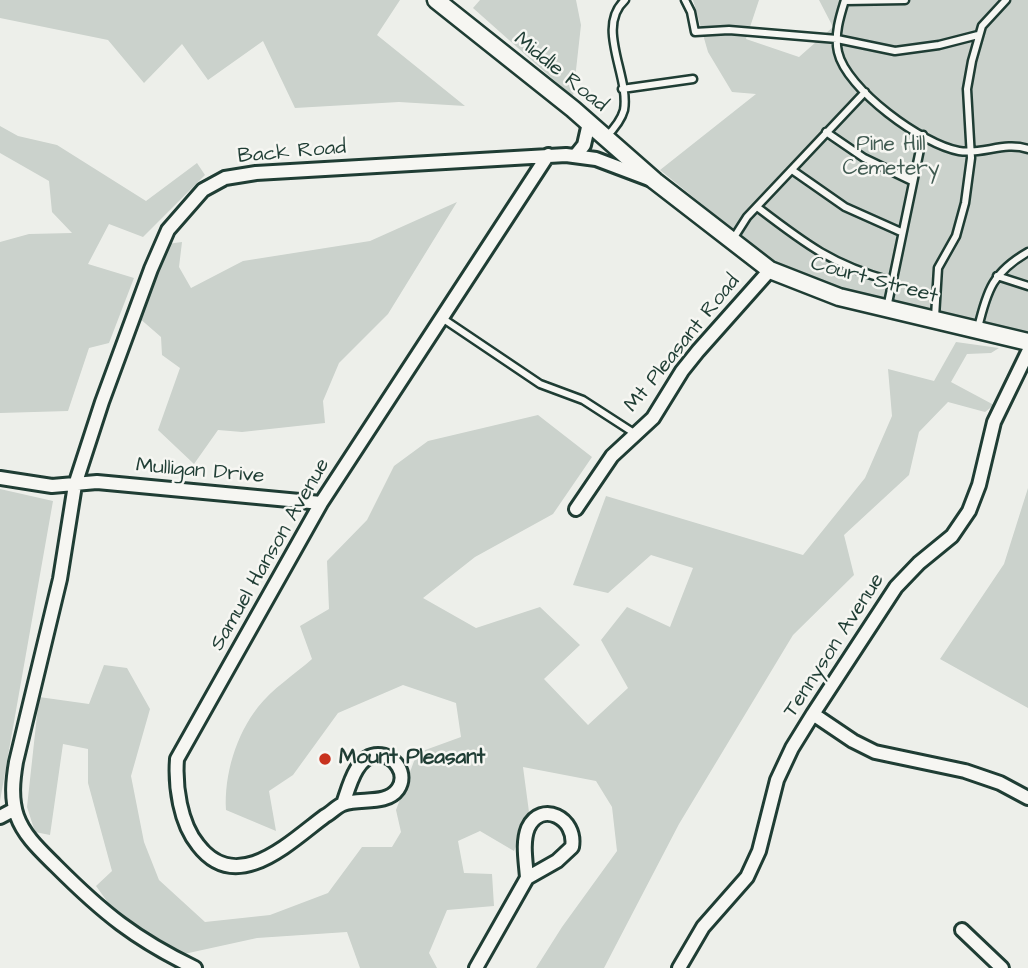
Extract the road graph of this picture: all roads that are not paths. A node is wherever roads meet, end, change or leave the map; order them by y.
1 (436, 0) edge
2 (625, 0) edge
3 (685, 0) edge
4 (845, 0) edge
5 (905, 0) edge
6 (1006, 0) edge
7 (978, 35) junction
8 (837, 39) junction
9 (693, 79) dead end
10 (622, 89) junction
11 (865, 92) junction
12 (589, 123) junction
13 (826, 132) junction
14 (923, 135) junction
15 (606, 136) junction
16 (1028, 149) edge
17 (970, 151) junction
18 (548, 155) junction
19 (576, 155) junction
20 (792, 170) junction
21 (655, 181) junction
22 (912, 181) junction
23 (757, 207) junction
24 (901, 232) junction
25 (732, 242) junction
26 (1028, 252) edge
27 (770, 270) junction
28 (997, 276) junction
29 (891, 281) junction
30 (1028, 286) edge
31 (887, 308) junction
32 (442, 318) junction
33 (935, 319) junction
34 (978, 329) junction
35 (1028, 342) edge
36 (1028, 352) edge
37 (634, 433) junction
38 (0, 478) edge
39 (75, 485) junction
40 (321, 503) junction
41 (576, 509) dead end
42 (813, 714) junction
43 (1028, 798) edge
44 (343, 804) junction
45 (15, 809) junction
46 (0, 817) edge
47 (527, 878) junction
48 (962, 930) dead end
49 (195, 968) edge
50 (475, 968) edge
51 (680, 968) edge
52 (1002, 968) edge

1 - 12 street, Middle Road
2 - 10 lane
3 - 8 lane
4 - 5 lane
4 - 8 lane
6 - 7 lane
7 - 8 lane
7 - 17 lane
8 - 11 lane
9 - 10 lane
10 - 15 lane
11 - 13 lane
11 - 14 lane
12 - 15 street, Middle Road
12 - 19 street
13 - 20 lane
13 - 22 lane
14 - 17 lane
14 - 22 lane
15 - 21 street, Middle Road
16 - 17 lane
17 - 33 lane
18 - 19 street, Back Road
18 - 32 street, Samuel Hanson Avenue
18 - 39 street, Back Road
19 - 21 street, Back Road
20 - 23 lane
20 - 24 lane
21 - 25 street, Court Street
22 - 24 lane
23 - 25 lane
23 - 29 lane
24 - 29 lane
25 - 27 street, Court Street
26 - 28 lane
27 - 31 street, Court Street
27 - 37 street, Mt Pleasant Road
28 - 30 lane
28 - 34 lane
29 - 31 lane
31 - 33 street, Court Street
32 - 37 lane
32 - 40 street, Samuel Hanson Avenue
33 - 34 street, Court Street
34 - 35 street, Court Street
36 - 42 street, Tennyson Avenue
37 - 41 street, Mt Pleasant Road
38 - 39 street
39 - 40 street, Mulligan Drive
39 - 45 street, Back Road
40 - 44 street, Samuel Hanson Avenue
42 - 43 street
42 - 51 street, Tennyson Avenue
44 - 44 street, Samuel Hanson Avenue
45 - 46 street
45 - 49 street
47 - 47 street
47 - 50 street
48 - 52 street

